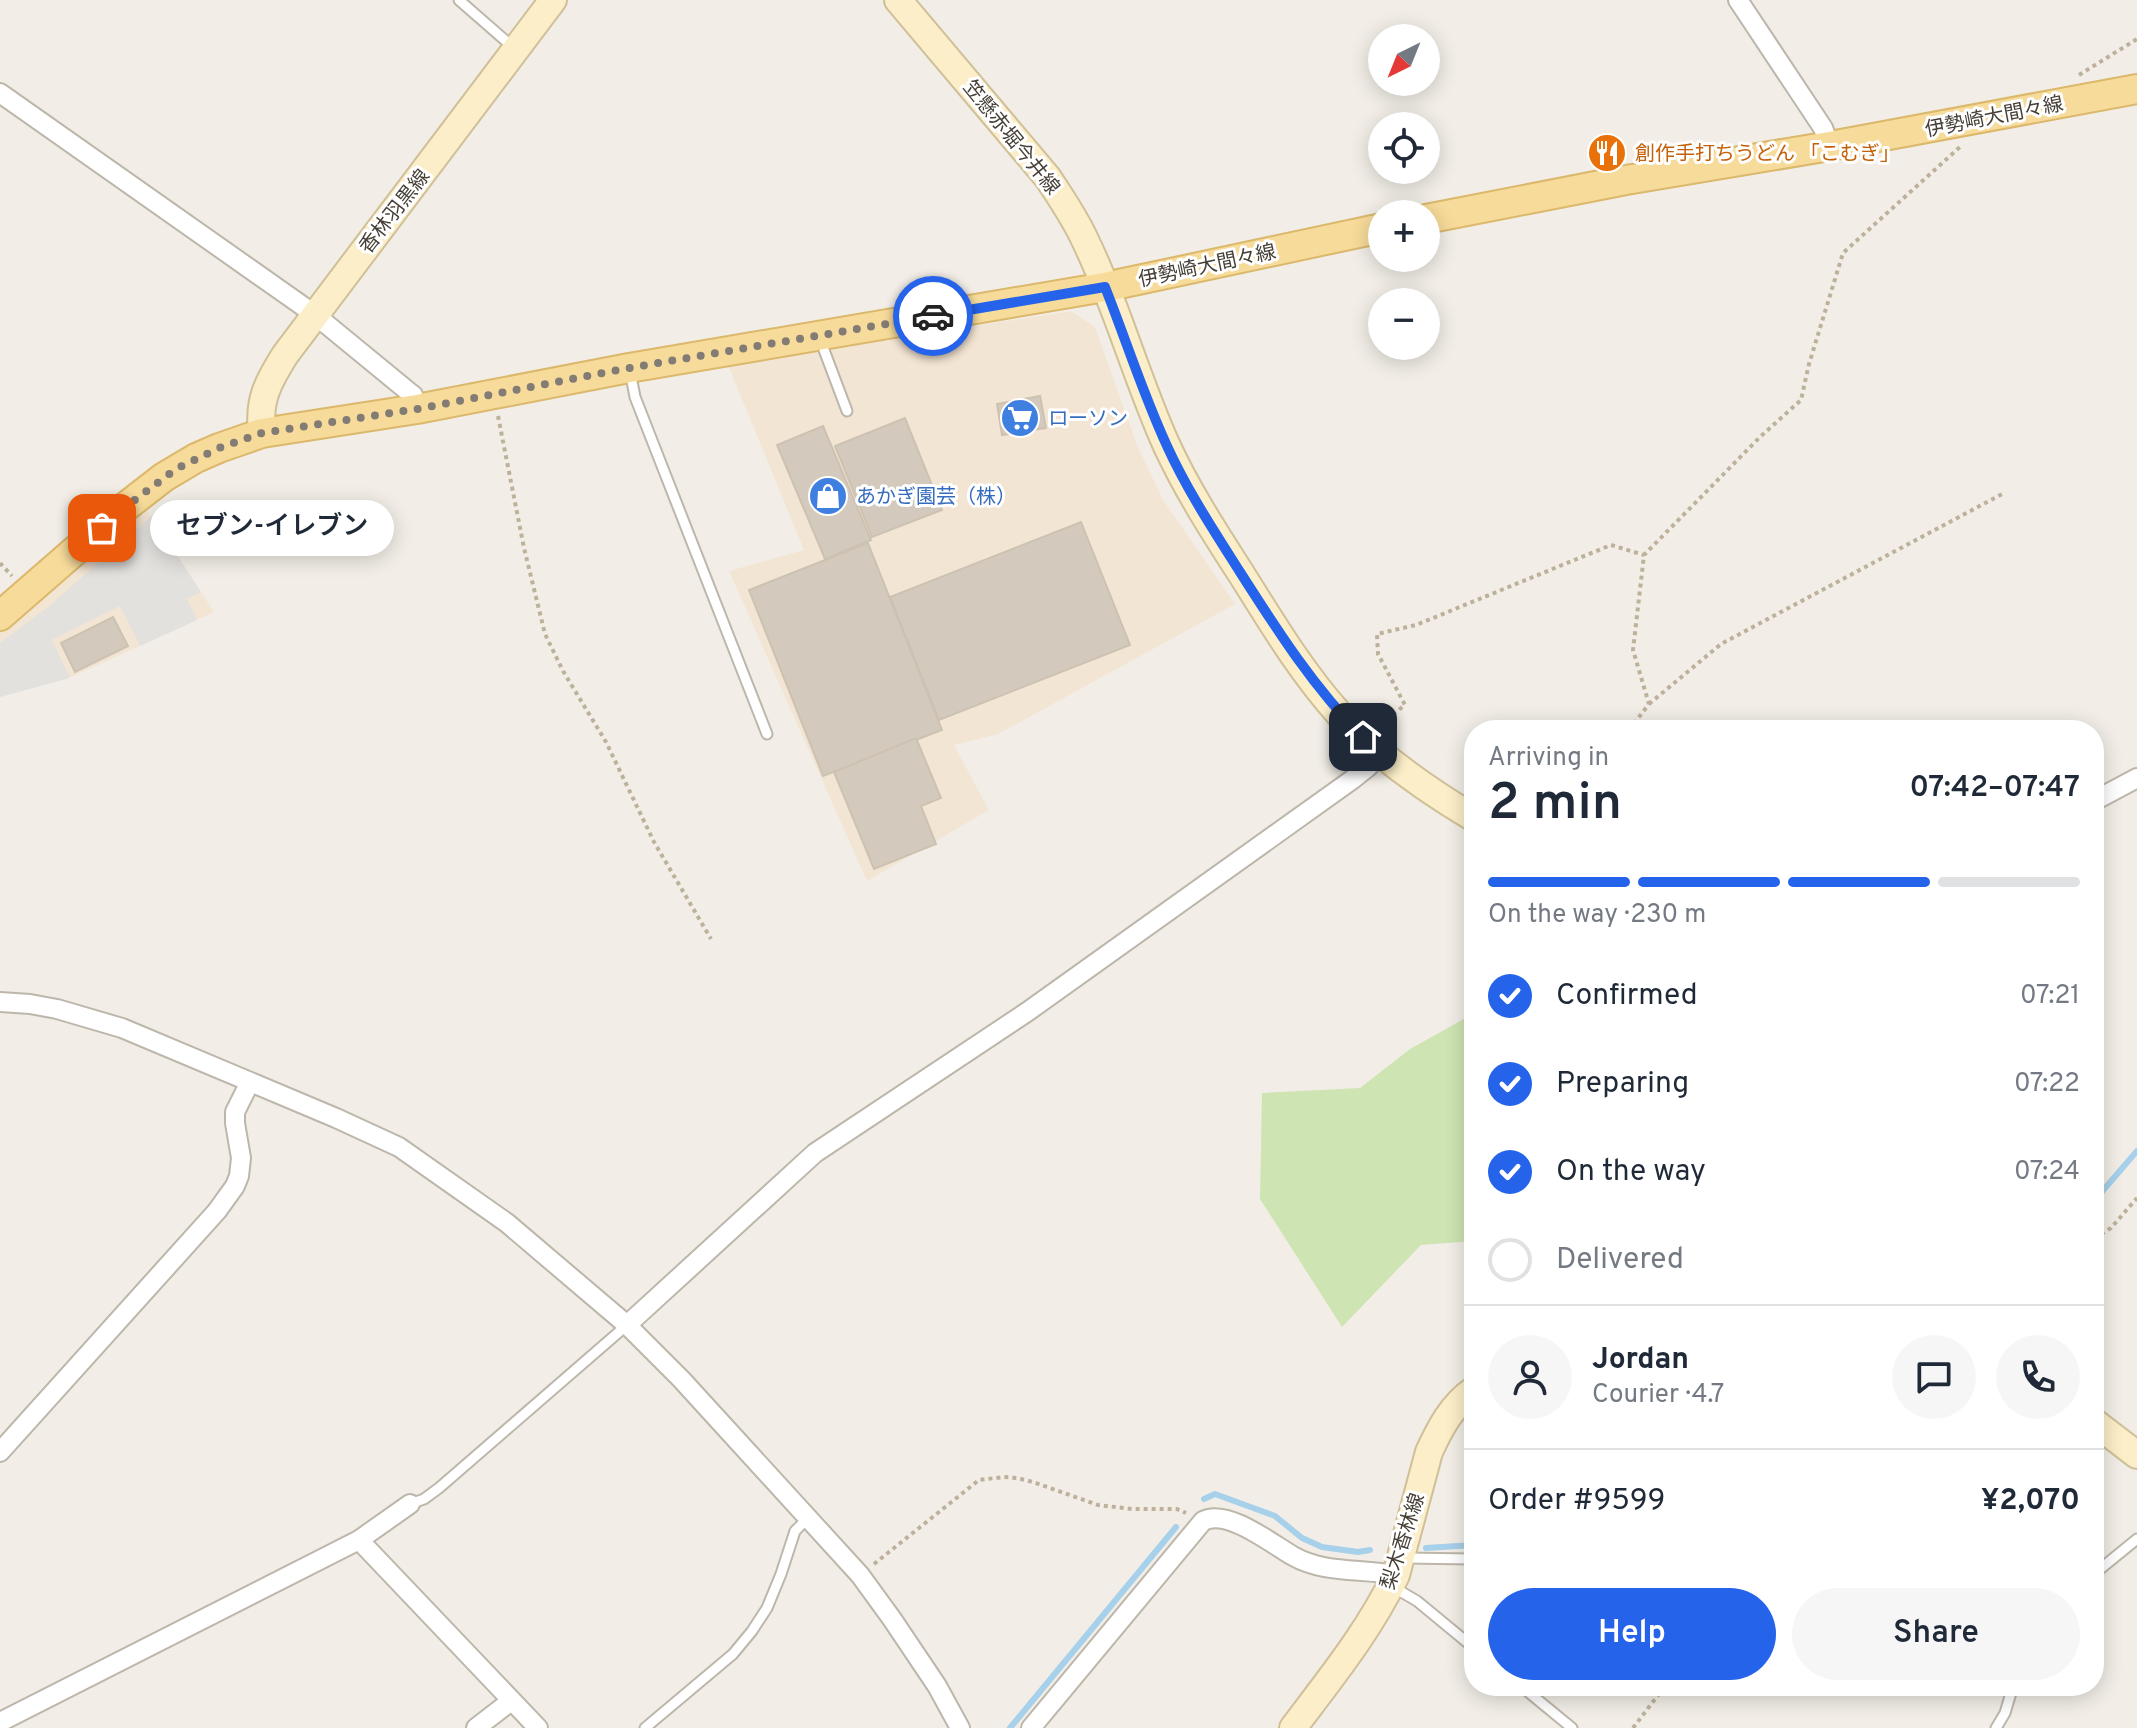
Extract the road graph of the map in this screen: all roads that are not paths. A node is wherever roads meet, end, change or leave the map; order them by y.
1 (459, 0) edge
2 (553, 0) edge
3 (898, 0) edge
4 (1738, 0) edge
5 (516, 50) junction
6 (2137, 89) edge
7 (0, 93) edge
8 (1830, 146) junction
9 (1440, 216) edge
10 (1368, 231) edge
11 (1105, 287) junction
12 (314, 314) junction
13 (822, 335) junction
14 (629, 368) junction
15 (417, 409) junction
16 (847, 411) dead end
17 (262, 433) junction
18 (0, 616) edge
19 (767, 734) dead end
20 (1371, 745) junction
21 (2137, 778) edge
22 (2104, 796) edge
23 (1464, 812) edge
24 (0, 1002) edge
25 (250, 1082) junction
26 (627, 1325) junction
27 (1464, 1400) edge
28 (2104, 1429) edge
29 (2131, 1447) edge
30 (0, 1452) edge
31 (410, 1504) joint
32 (808, 1518) junction
33 (2137, 1539) edge
34 (359, 1540) junction
35 (1464, 1561) edge
36 (2104, 1566) edge
37 (1395, 1573) junction
38 (1464, 1640) edge
39 (1533, 1696) edge
40 (2010, 1696) edge
41 (511, 1701) junction
42 (0, 1722) edge
43 (476, 1728) edge
44 (538, 1728) edge
45 (645, 1728) edge
46 (960, 1728) edge
47 (1031, 1728) edge
48 (1293, 1728) edge
49 (1572, 1728) edge
50 (1996, 1728) edge

1 - 5 lane
2 - 5 main road, 香林羽黒線
3 - 11 main road, 笠懸赤堀今井線
4 - 8 street
5 - 12 main road, 香林羽黒線
6 - 8 main road, 伊勢崎大間々線
7 - 12 street
8 - 9 main road, 伊勢崎大間々線
10 - 11 main road, 伊勢崎大間々線
11 - 13 main road, 伊勢崎大間々線
11 - 20 main road
12 - 15 street
12 - 17 main road, 香林羽黒線
13 - 14 main road, 伊勢崎大間々線
13 - 16 lane
14 - 15 main road, 伊勢崎大間々線
14 - 19 lane
15 - 17 main road, 伊勢崎大間々線
17 - 18 main road, 伊勢崎大間々線
20 - 23 main road
20 - 26 street
21 - 22 street
24 - 25 street
25 - 26 street
25 - 30 street
26 - 31 lane
26 - 32 street
27 - 37 main road, 梨木香林線
28 - 29 main road
31 - 34 street
32 - 45 lane
32 - 46 street
33 - 36 lane
34 - 41 street
34 - 42 street
35 - 37 lane
37 - 38 lane
37 - 47 street
37 - 48 main road, 梨木香林線
39 - 49 lane
40 - 50 lane
41 - 43 street
41 - 44 street

